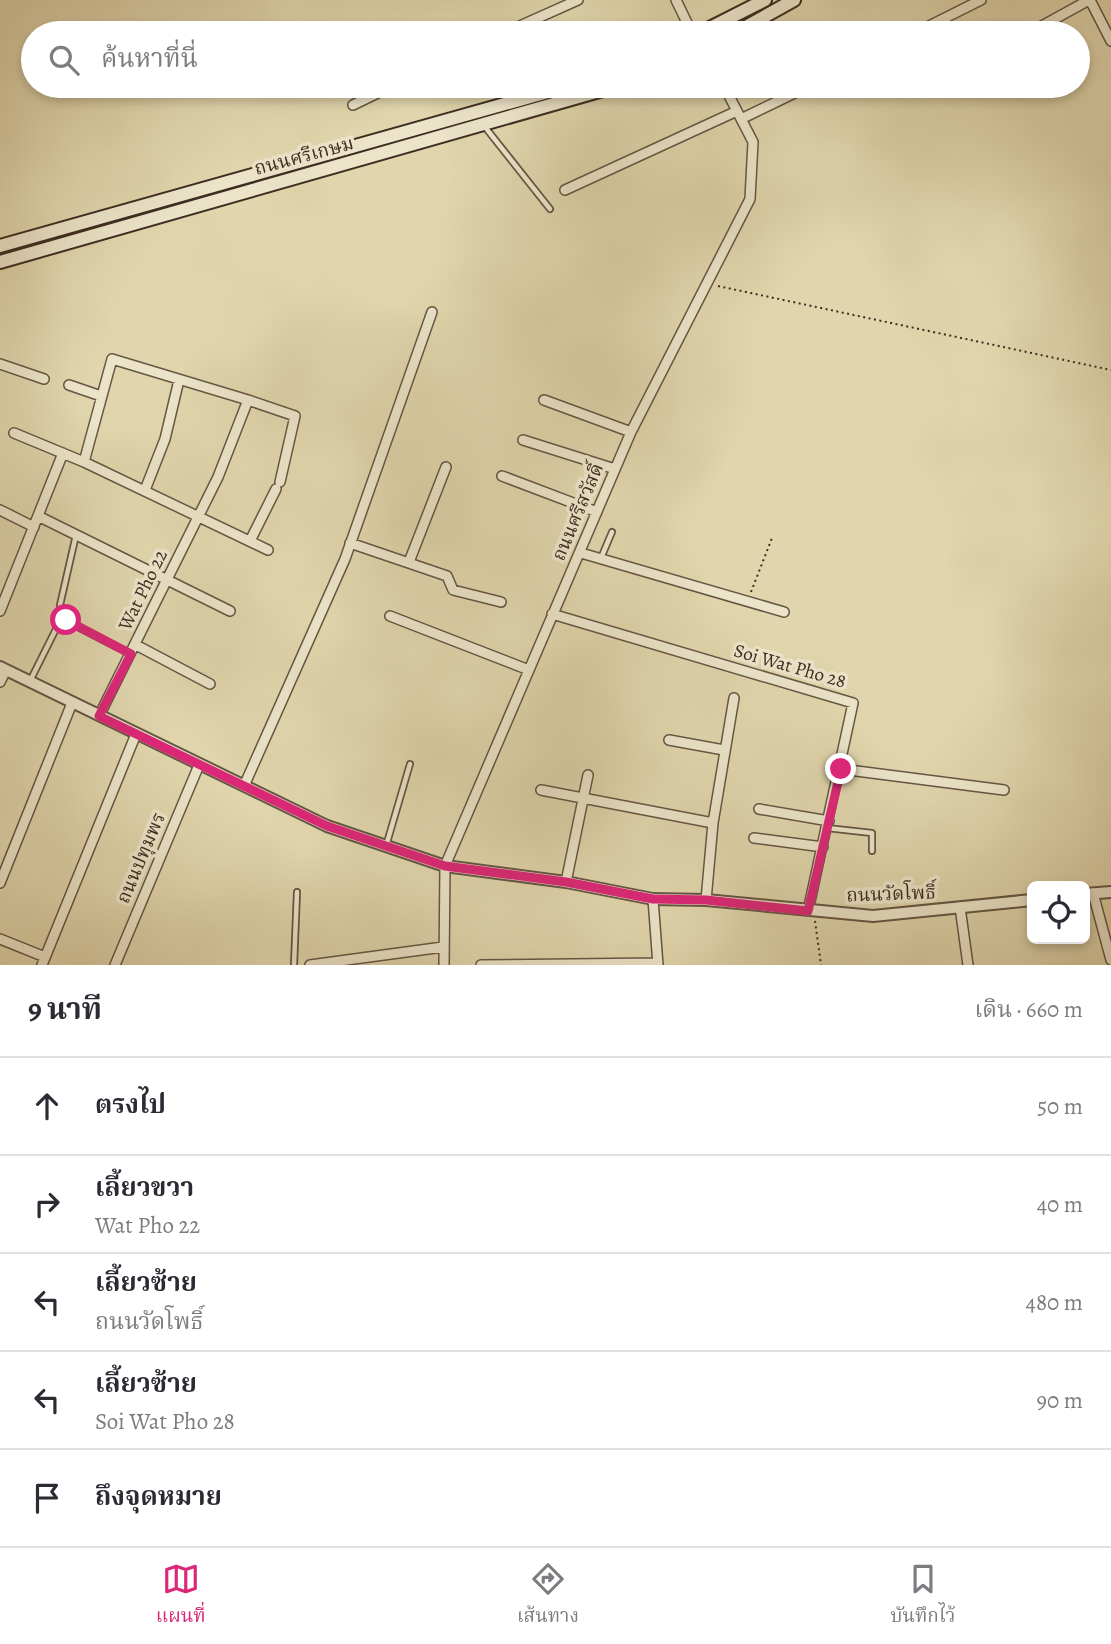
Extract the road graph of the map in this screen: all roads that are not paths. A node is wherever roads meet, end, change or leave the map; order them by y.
1 (578, 0) edge
2 (676, 0) edge
3 (765, 0) edge
4 (794, 0) edge
5 (981, 0) edge
6 (1089, 0) edge
7 (531, 21) edge
8 (686, 21) edge
9 (724, 21) edge
10 (756, 21) edge
11 (939, 21) edge
12 (1051, 21) edge
13 (1111, 41) edge
14 (368, 98) edge
15 (527, 98) edge
16 (576, 98) edge
17 (730, 98) edge
18 (780, 98) edge
19 (353, 105) dead end
20 (739, 115) junction
21 (484, 125) junction
22 (368, 143) junction
23 (372, 158) junction
24 (565, 190) dead end
25 (550, 209) dead end
26 (0, 246) edge
27 (0, 262) edge
28 (432, 312) dead end
29 (0, 365) edge
30 (44, 379) dead end
31 (179, 380) junction
32 (69, 385) dead end
33 (101, 396) junction
34 (248, 400) junction
35 (544, 400) dead end
36 (631, 432) junction
37 (14, 433) dead end
38 (523, 440) dead end
39 (63, 453) junction
40 (84, 462) junction
41 (446, 467) dead end
42 (615, 469) junction
43 (502, 476) dead end
44 (145, 490) junction
45 (0, 510) edge
46 (597, 512) junction
47 (38, 516) junction
48 (199, 516) junction
49 (34, 527) junction
50 (612, 532) dead end
51 (76, 534) junction
52 (250, 541) junction
53 (351, 544) junction
54 (268, 550) dead end
55 (582, 553) junction
56 (601, 559) junction
57 (409, 562) junction
58 (168, 579) junction
59 (501, 602) dead end
60 (0, 611) edge
61 (230, 611) dead end
62 (784, 612) dead end
63 (552, 614) junction
64 (390, 616) dead end
65 (62, 621) junction
66 (133, 650) junction
67 (3, 669) edge
68 (529, 670) junction
69 (0, 682) edge
70 (29, 682) junction
71 (210, 684) dead end
72 (734, 698) dead end
73 (72, 703) junction
74 (99, 716) junction
75 (136, 734) junction
76 (670, 740) dead end
77 (724, 750) junction
78 (410, 764) dead end
79 (200, 765) junction
80 (841, 769) junction
81 (589, 775) dead end
82 (244, 786) junction
83 (541, 790) dead end
84 (1003, 790) dead end
85 (583, 798) junction
86 (759, 809) dead end
87 (713, 823) junction
88 (828, 825) junction
89 (754, 838) dead end
90 (386, 846) junction
91 (823, 847) junction
92 (872, 851) dead end
93 (445, 866) junction
94 (566, 882) junction
95 (0, 883) edge
96 (296, 892) dead end
97 (1111, 892) edge
98 (1090, 894) edge
99 (1090, 897) edge
100 (653, 899) junction
101 (706, 900) junction
102 (1027, 900) edge
103 (960, 907) junction
104 (811, 911) junction
105 (0, 939) edge
106 (443, 947) junction
107 (1111, 960) edge
108 (43, 961) edge
109 (596, 964) edge
110 (658, 964) edge
111 (115, 965) edge
112 (294, 965) edge
113 (310, 965) edge
114 (444, 965) edge
115 (481, 965) edge
116 (968, 965) edge

1 - 7 street
2 - 8 street
3 - 9 main road
4 - 10 main road
5 - 11 street
6 - 12 street
6 - 13 street
14 - 19 street
15 - 22 main road, ถนนศรีเกษม
16 - 21 main road, ถนนศรีเกษม
17 - 20 street, ถนนศรีสวัสดิ์
18 - 20 street
20 - 24 street
20 - 36 street, ถนนศรีสวัสดิ์
21 - 23 main road, ถนนศรีเกษม
21 - 25 lane
22 - 23 main road
22 - 26 main road, ถนนศรีเกษม
23 - 27 main road, ถนนศรีเกษม
28 - 53 street
29 - 30 street
31 - 33 street
31 - 34 street
31 - 44 street
32 - 33 street
33 - 40 street
34 - 48 street, Wat Pho 22
34 - 52 street
35 - 36 street
36 - 42 street, ถนนศรีสวัสดิ์
37 - 39 street
38 - 42 street
39 - 40 street
39 - 47 street
40 - 44 street
41 - 57 street
42 - 46 street, ถนนศรีสวัสดิ์
43 - 46 street
44 - 48 street
45 - 49 street
46 - 55 street, ถนนศรีสวัสดิ์
47 - 49 street
47 - 51 street
48 - 52 street
48 - 58 street, Wat Pho 22
49 - 60 street
50 - 56 lane
51 - 58 street
51 - 65 lane
52 - 54 street
53 - 57 street
53 - 82 street
55 - 56 street
55 - 63 street, ถนนศรีสวัสดิ์
56 - 62 street
57 - 59 street
58 - 61 street
58 - 66 street, Wat Pho 22
63 - 68 street, ถนนศรีสวัสดิ์
63 - 80 street, Soi Wat Pho 28
64 - 68 street
65 - 66 lane
65 - 70 lane
66 - 71 street
66 - 74 street, Wat Pho 22
67 - 69 street
67 - 70 street, ถนนวัดโพธิ์
68 - 93 street, ถนนศรีสวัสดิ์
70 - 73 street, ถนนวัดโพธิ์
72 - 77 street
73 - 74 street, ถนนวัดโพธิ์
73 - 95 street
74 - 75 street, ถนนวัดโพธิ์
75 - 79 street, ถนนวัดโพธิ์
75 - 108 street
76 - 77 street
77 - 87 street
78 - 90 lane
79 - 82 street, ถนนวัดโพธิ์
79 - 111 street, ถนนปทุมพร
80 - 84 street
80 - 88 street, Soi Wat Pho 28
81 - 85 street
82 - 90 street, ถนนวัดโพธิ์
83 - 85 street
85 - 87 street
85 - 94 street
86 - 88 street
87 - 101 street
88 - 91 street, Soi Wat Pho 28
88 - 92 lane
89 - 91 street
90 - 93 street, ถนนวัดโพธิ์
91 - 104 street, Soi Wat Pho 28
93 - 94 street, ถนนวัดโพธิ์
93 - 106 street, ถนนศรีสวัสดิ์
94 - 100 street, ถนนวัดโพธิ์
96 - 112 lane
97 - 98 street
99 - 107 street
100 - 101 street, ถนนวัดโพธิ์
100 - 110 street
101 - 104 street, ถนนวัดโพธิ์
102 - 103 street, ถนนวัดโพธิ์
103 - 104 street, ถนนวัดโพธิ์
103 - 116 street
105 - 108 street
106 - 113 street
106 - 114 street, ถนนศรีสวัสดิ์
109 - 110 street
109 - 115 street

